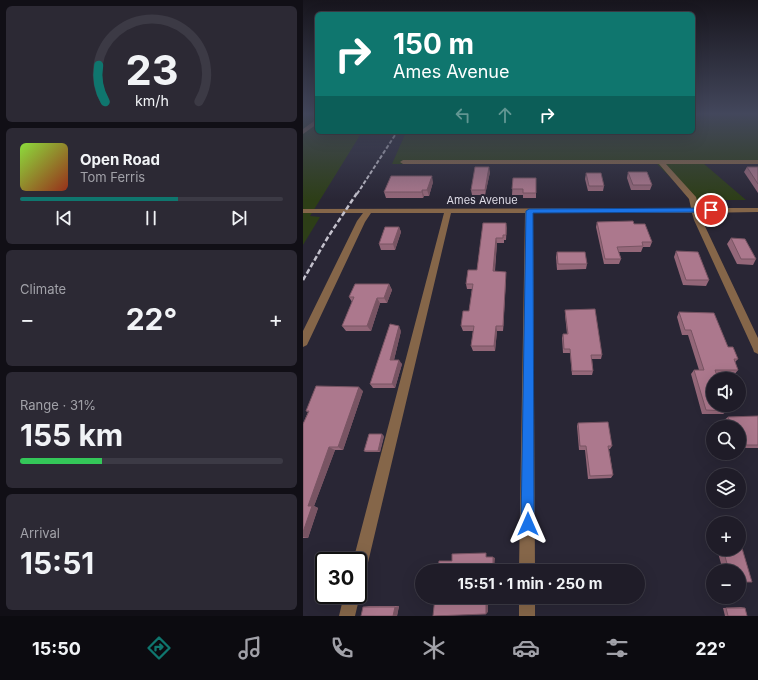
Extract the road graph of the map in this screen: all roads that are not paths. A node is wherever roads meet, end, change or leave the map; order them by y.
1 (403, 162) dead end
2 (661, 162) junction
3 (758, 162) edge
4 (696, 210) junction
5 (758, 210) edge
6 (303, 211) edge
7 (369, 211) junction
8 (448, 211) junction
9 (529, 211) junction
10 (303, 342) edge
11 (758, 349) edge
12 (363, 552) edge
13 (527, 564) edge
14 (350, 604) edge
15 (527, 604) edge
16 (347, 616) edge
17 (527, 616) edge

1 - 2 street
2 - 3 street
2 - 4 street
4 - 5 street, Ames Avenue
4 - 9 street, Ames Avenue
4 - 11 street
6 - 7 street, Ames Avenue
7 - 8 street, Ames Avenue
7 - 10 street
8 - 9 street, Ames Avenue
8 - 12 street
9 - 13 street
14 - 16 street
15 - 17 street

